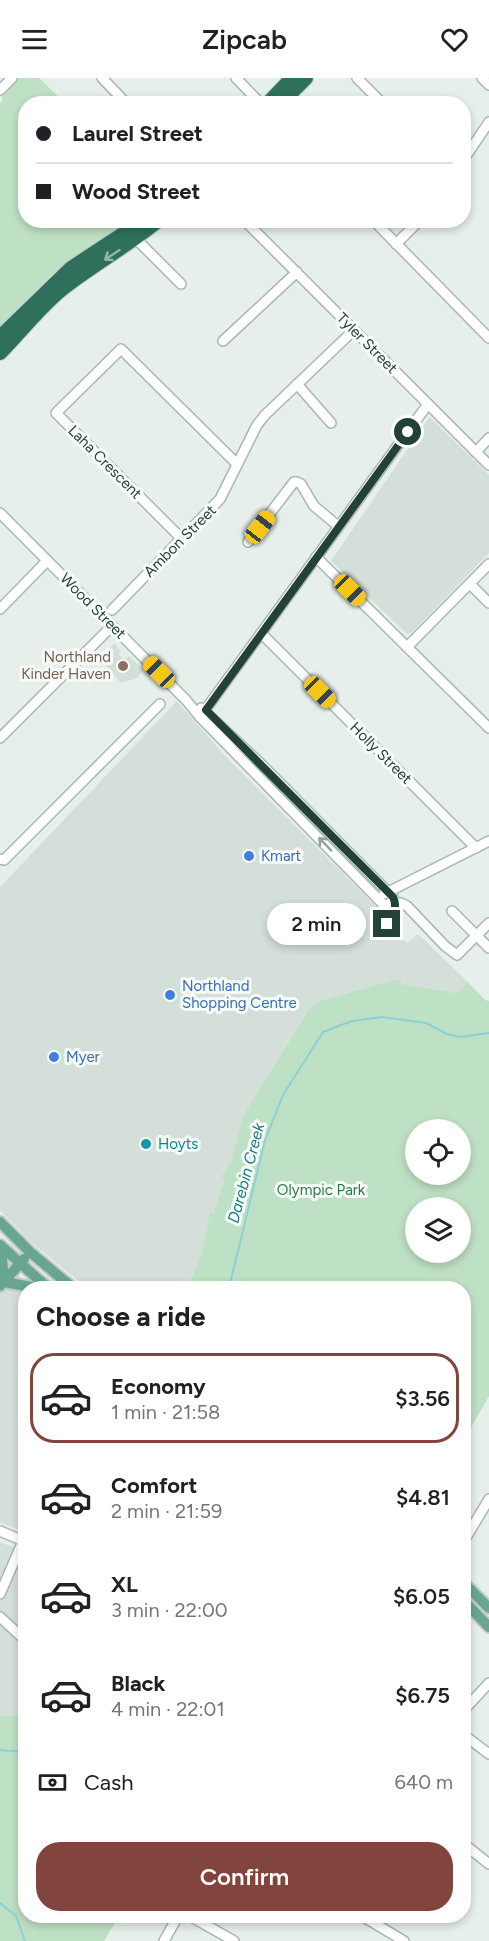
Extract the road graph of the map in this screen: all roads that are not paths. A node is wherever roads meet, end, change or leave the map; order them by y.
1 (12, 78) edge
2 (102, 78) edge
3 (236, 78) edge
4 (292, 78) edge
5 (306, 78) edge
6 (357, 78) edge
7 (482, 78) edge
8 (489, 85) edge
9 (0, 90) edge
10 (119, 96) edge
11 (253, 96) edge
12 (275, 96) edge
13 (288, 96) edge
14 (375, 96) edge
15 (489, 122) edge
16 (471, 149) edge
17 (133, 228) edge
18 (149, 228) edge
19 (252, 228) edge
20 (381, 228) edge
21 (412, 228) edge
22 (136, 239) junction
23 (396, 244) junction
24 (297, 272) junction
25 (74, 273) junction
26 (180, 284) dead end
27 (354, 330) junction
28 (0, 337) edge
29 (489, 338) edge
30 (223, 341) dead end
31 (0, 353) edge
32 (297, 384) junction
33 (428, 404) junction
34 (331, 423) dead end
35 (489, 438) edge
36 (476, 452) junction
37 (237, 464) junction
38 (489, 465) edge
39 (0, 513) edge
40 (338, 526) junction
41 (181, 538) junction
42 (248, 542) dead end
43 (316, 557) junction
44 (47, 561) junction
45 (489, 564) edge
46 (470, 584) junction
47 (489, 603) edge
48 (0, 609) edge
49 (112, 610) dead end
50 (112, 626) junction
51 (261, 633) junction
52 (407, 647) junction
53 (160, 704) dead end
54 (203, 714) junction
55 (489, 728) edge
56 (0, 738) edge
57 (489, 841) edge
58 (476, 848) junction
59 (2, 860) edge
60 (362, 864) junction
61 (358, 878) junction
62 (389, 892) junction
63 (379, 900) junction
64 (396, 902) junction
65 (452, 911) dead end
66 (489, 923) edge
67 (477, 936) junction
68 (489, 948) edge
69 (0, 1222) edge
70 (1, 1246) edge
71 (30, 1252) junction
72 (20, 1264) junction
73 (40, 1281) edge
74 (65, 1281) edge
75 (2, 1284) edge
76 (18, 1286) edge
77 (489, 1499) edge
78 (471, 1529) edge
79 (0, 1531) edge
80 (18, 1538) edge
81 (18, 1554) edge
82 (471, 1590) edge
83 (0, 1594) edge
84 (471, 1608) edge
85 (489, 1608) edge
86 (0, 1617) edge
87 (489, 1627) edge
88 (18, 1634) edge
89 (489, 1683) edge
90 (471, 1702) edge
91 (471, 1740) edge
92 (489, 1754) edge
93 (471, 1850) edge
94 (489, 1864) edge
95 (174, 1923) edge
96 (202, 1923) edge
97 (373, 1923) edge
98 (388, 1932) junction
99 (164, 1941) edge
100 (234, 1941) edge
101 (383, 1941) edge
102 (404, 1941) edge

1 - 9 street
2 - 10 street
3 - 11 street
4 - 12 highway
5 - 13 highway
6 - 14 street
7 - 8 street
15 - 16 street
17 - 25 highway
18 - 22 highway
19 - 24 street, Tyler Street
20 - 23 street
21 - 23 street
22 -> 25 highway
22 - 26 street
23 - 29 street
24 - 27 street, Tyler Street
24 - 30 street
25 - 28 highway
25 - 31 highway
27 - 32 street, Ambon Street
27 - 33 street, Tyler Street
32 - 34 street
32 - 37 street, Ambon Street
33 - 36 street, Tyler Street
33 - 40 street
35 - 36 street
36 - 38 street, Tyler Street
37 - 41 street, Ambon Street
37 - 41 street, Laha Crescent
39 - 44 street, Wood Street
40 - 42 street
40 - 43 street
41 - 49 street, Ambon Street
43 - 51 street
43 - 52 street
44 - 48 street
44 - 50 street, Wood Street
45 - 46 street
46 - 47 street
46 - 52 street
50 - 54 street, Wood Street
50 - 56 street
51 - 54 street
51 - 58 street, Holly Street
52 - 55 street
53 - 59 street
54 - 60 street, Wood Street
61 -> 54 street, Wood Street
57 - 58 street
58 - 62 street
60 - 61 street
60 - 62 street, Wood Street
61 - 63 street, Wood Street
62 - 63 street
62 - 64 street, Wood Street
63 - 64 street
63 - 64 street, Wood Street
64 - 67 street, Wood Street
65 - 67 street
66 - 67 street
67 - 68 street
69 - 71 main road
70 - 72 main road
70 - 75 main road
71 - 72 main road
71 - 74 main road
72 - 73 main road
72 - 75 main road
75 - 76 main road
77 - 78 street
79 - 80 street
81 - 83 street
82 - 85 main road
84 - 87 main road
86 - 88 street
89 - 90 street
91 - 92 street
93 - 94 street
95 - 99 street
96 - 100 street
97 - 98 street
98 - 101 street
98 - 102 street

